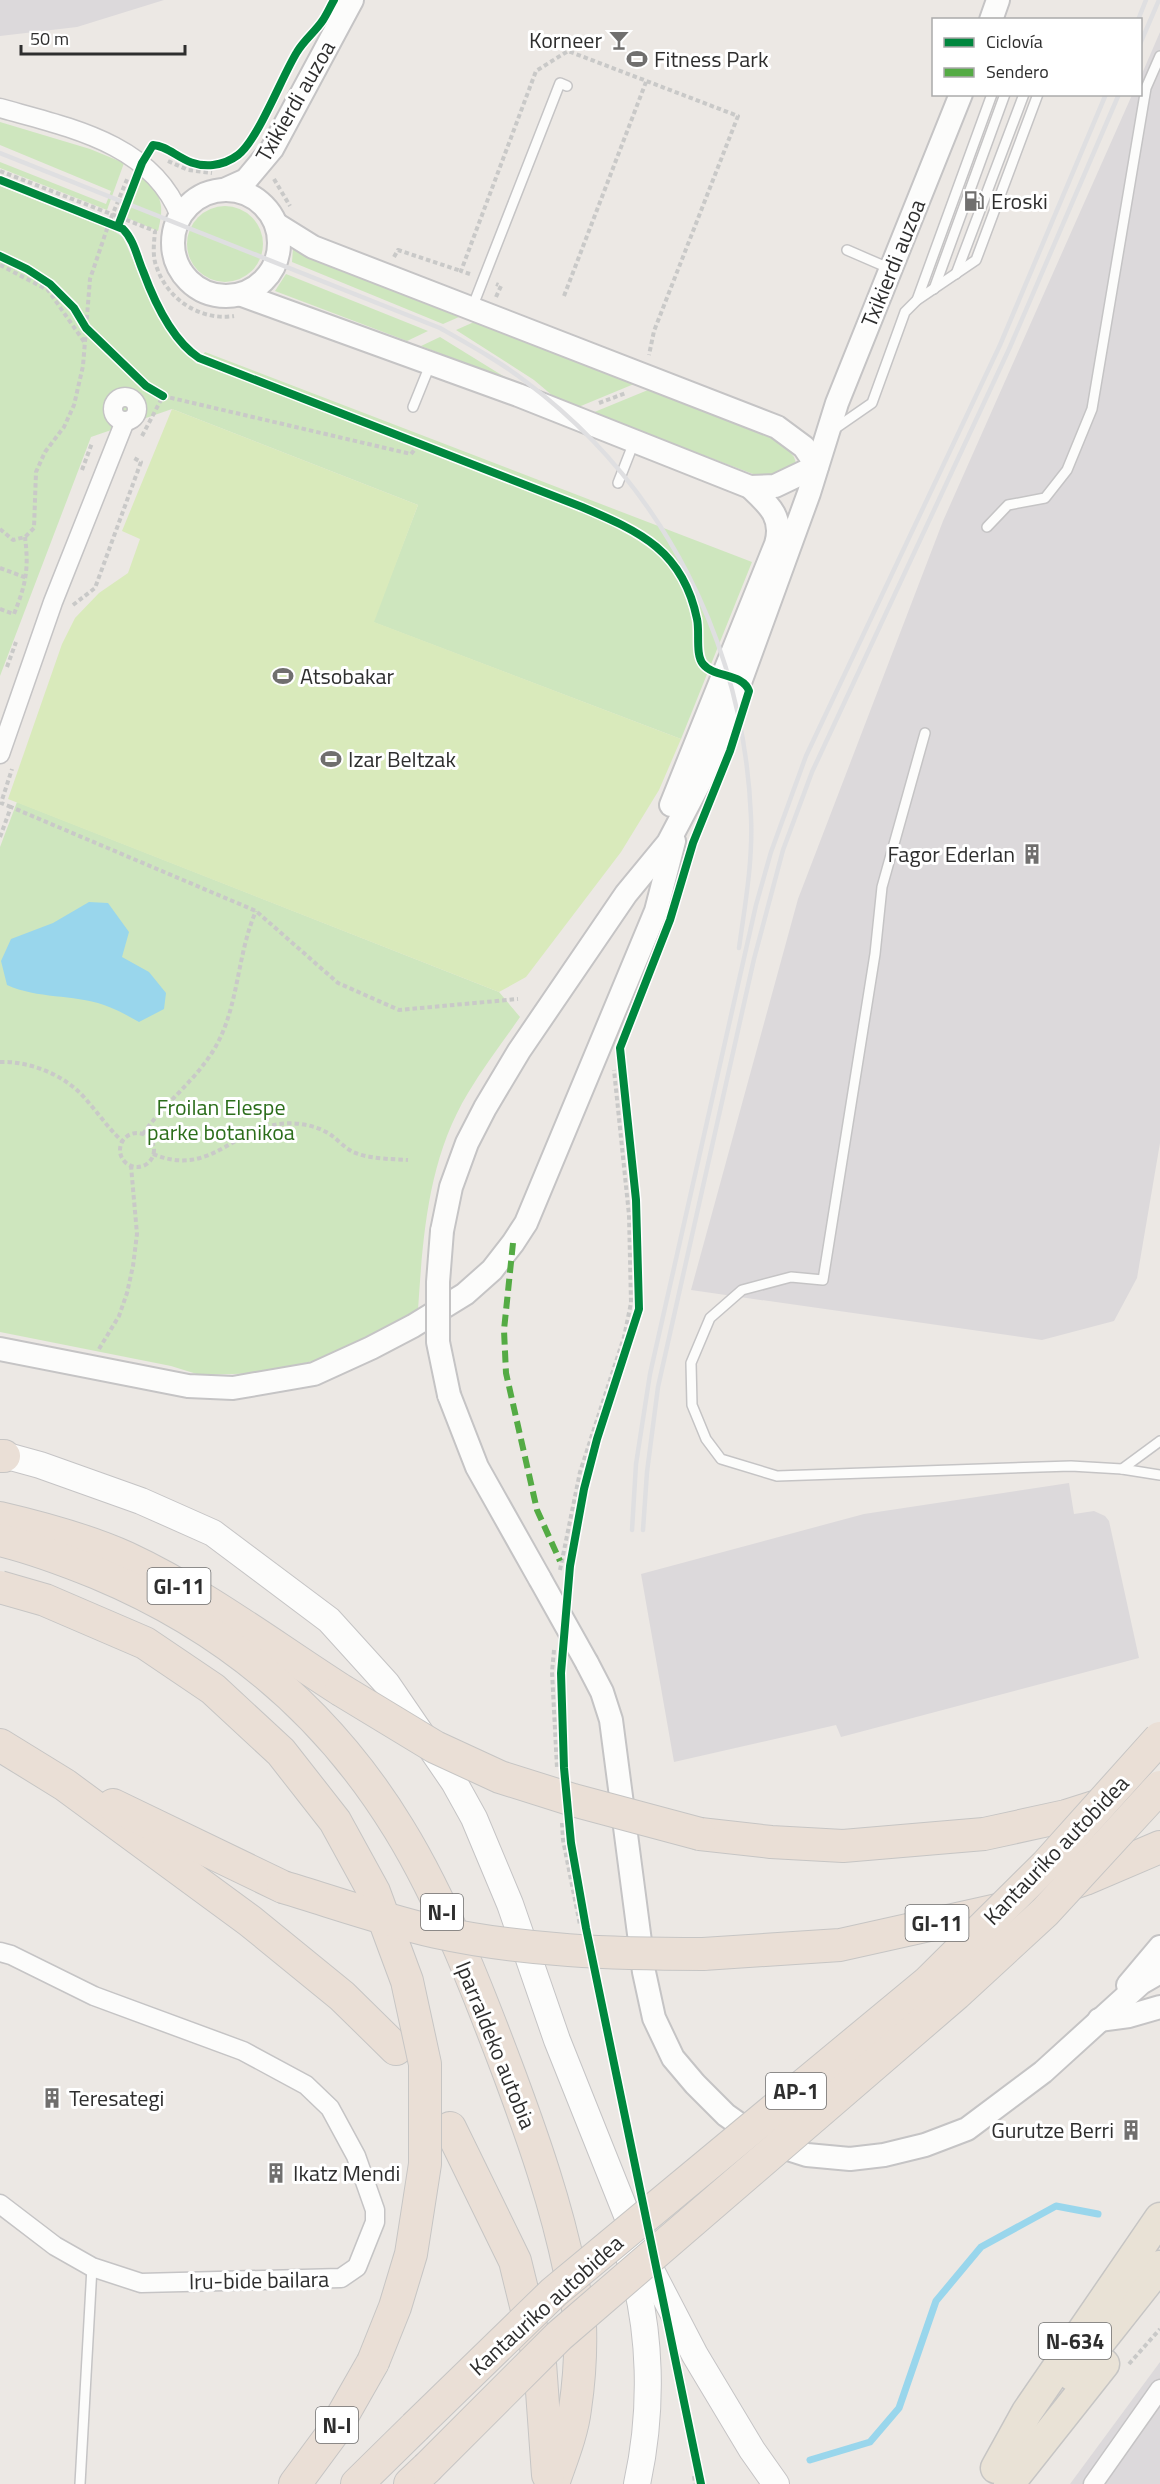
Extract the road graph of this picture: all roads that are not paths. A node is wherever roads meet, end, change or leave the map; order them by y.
1 (352, 0) edge
2 (998, 0) edge
3 (992, 18) edge
4 (1160, 56) edge
5 (567, 86) dead end
6 (960, 96) edge
7 (991, 96) edge
8 (1004, 96) edge
9 (1022, 96) edge
10 (1037, 96) edge
11 (0, 108) edge
12 (226, 189) junction
13 (180, 216) junction
14 (276, 224) junction
15 (847, 250) dead end
16 (891, 269) junction
17 (956, 274) junction
18 (934, 289) junction
19 (917, 300) junction
20 (242, 305) junction
21 (475, 310) junction
22 (431, 363) junction
23 (413, 407) dead end
24 (125, 421) dead end
25 (829, 433) junction
26 (634, 442) junction
27 (817, 466) junction
28 (618, 483) dead end
29 (750, 487) junction
30 (987, 527) dead end
31 (925, 733) dead end
32 (0, 754) edge
33 (677, 828) junction
34 (626, 894) junction
35 (0, 1349) edge
36 (1160, 1441) edge
37 (1, 1455) edge
38 (1122, 1469) junction
39 (1160, 1474) edge
40 (0, 1518) edge
41 (0, 1540) edge
42 (0, 1587) edge
43 (1160, 1738) edge
44 (0, 1745) edge
45 (65, 1785) junction
46 (1160, 1787) edge
47 (1160, 1847) edge
48 (1160, 1947) edge
49 (0, 1952) edge
50 (1160, 1972) edge
51 (1160, 2007) edge
52 (1099, 2020) junction
53 (557, 2040) junction
54 (396, 2049) dead end
55 (450, 2128) dead end
56 (0, 2204) edge
57 (1160, 2218) edge
58 (92, 2266) junction
59 (1160, 2266) edge
60 (1160, 2300) edge
61 (1160, 2389) edge
62 (418, 2476) edge
63 (550, 2480) edge
64 (996, 2480) edge
65 (80, 2484) edge
66 (295, 2484) edge
67 (357, 2484) edge
68 (637, 2484) edge
69 (776, 2484) edge
70 (1093, 2484) edge

1 - 12 street, Txikierdi auzoa
2 - 3 street
4 - 30 lane
5 - 21 lane
6 - 16 street, Txikierdi auzoa
7 - 19 lane
8 - 18 lane
9 - 17 lane
10 - 17 lane
11 - 13 street
12 - 13 street
12 - 14 street
13 - 20 street
14 - 20 street
14 - 21 street
15 - 16 lane
16 - 25 street, Txikierdi auzoa
17 - 18 lane
18 - 19 lane
19 - 25 lane
20 - 22 street
21 - 27 street
22 - 23 lane
22 - 26 street
24 - 32 street
25 - 27 street, Txikierdi auzoa
26 - 28 lane
26 - 29 street
27 - 29 street
27 - 33 street, Txikierdi auzoa
29 - 34 street
31 - 38 lane
33 - 34 street
33 - 35 street
34 - 52 street, bridge
36 - 38 lane
37 - 53 main road
38 - 39 lane
40 - 46 highway, GI-11, bridge
41 - 63 highway, Iparraldeko autobia / N-I
42 - 66 highway, N-I, bridge
43 - 67 highway, Kantauriko autobidea / AP-1, bridge
44 - 45 highway, GI-11
45 - 47 highway, GI-11, bridge
45 - 54 highway
46 - 62 highway, Kantauriko autobidea / AP-1, bridge
48 - 52 street
49 - 58 street, Iru-bide bailara
50 - 52 street
51 - 52 street
53 - 68 main road
53 - 69 main road
55 - 63 highway
56 - 58 street, Iru-bide bailara
57 - 64 highway, N-634
58 - 65 lane
59 - 64 highway, N-634
60 - 64 highway, N-634
61 - 70 street

